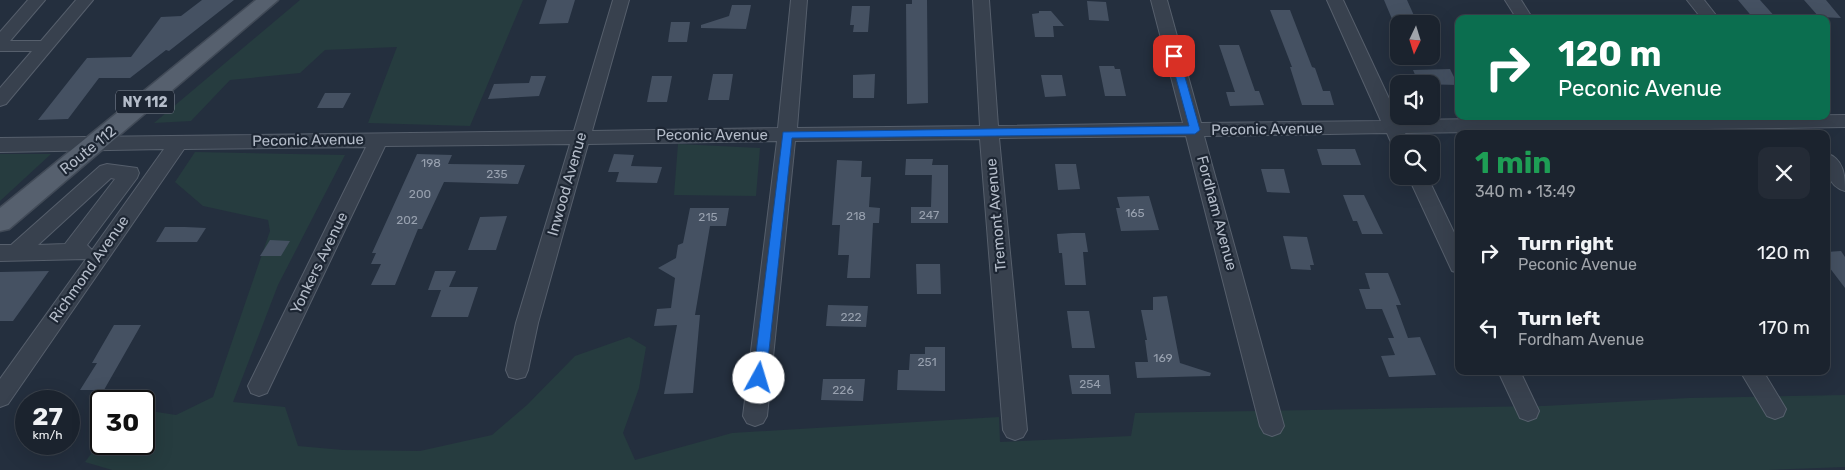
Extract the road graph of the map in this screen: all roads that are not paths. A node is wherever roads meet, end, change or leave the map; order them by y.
1 (37, 0) edge
2 (85, 0) edge
3 (268, 0) edge
4 (621, 0) edge
5 (799, 0) edge
6 (982, 0) edge
7 (1159, 0) edge
8 (1335, 0) edge
9 (1513, 0) edge
10 (1695, 0) edge
11 (1522, 15) edge
12 (1708, 15) edge
13 (0, 44) edge
14 (46, 46) junction
15 (0, 100) edge
16 (1845, 121) edge
17 (1797, 124) edge
18 (1593, 125) edge
19 (1393, 127) junction
20 (1195, 130) junction
21 (989, 132) junction
22 (787, 134) junction
23 (1397, 135) edge
24 (581, 136) junction
25 (379, 139) junction
26 (179, 142) junction
27 (95, 144) junction
28 (0, 145) edge
29 (1830, 165) edge
30 (1845, 184) edge
31 (1421, 185) edge
32 (0, 222) edge
33 (102, 251) junction
34 (71, 252) junction
35 (7, 253) edge
36 (1455, 257) edge
37 (9, 370) edge
38 (517, 370) dead end
39 (1511, 375) edge
40 (1753, 375) edge
41 (259, 386) dead end
42 (0, 397) edge
43 (1774, 409) dead end
44 (1528, 411) dead end
45 (755, 416) dead end
46 (1272, 426) dead end
47 (1015, 430) dead end

1 - 13 street
2 - 14 street
3 - 27 main road, Route 112 / NY 112
4 - 24 street, Inwood Avenue
5 - 22 street
6 - 21 street, Tremont Avenue
7 - 20 street, Fordham Avenue
8 - 19 street
9 - 11 street
10 - 12 street
13 - 14 street
14 - 15 street
16 - 17 street, Peconic Avenue
17 - 18 street, Peconic Avenue
18 - 19 street, Peconic Avenue
19 - 20 street, Peconic Avenue
19 - 23 street
20 - 21 street, Peconic Avenue
20 - 46 street, Fordham Avenue
21 - 22 street, Peconic Avenue
21 - 47 street, Tremont Avenue
22 - 24 street, Peconic Avenue
22 - 45 street
24 - 25 street, Peconic Avenue
24 - 38 street, Inwood Avenue
25 - 26 street, Peconic Avenue
25 - 41 street, Yonkers Avenue
26 - 27 street, Peconic Avenue
26 - 33 street, Richmond Avenue
27 - 28 street, Peconic Avenue
27 - 32 main road, Route 112 / NY 112
29 - 30 street
31 - 36 street
33 - 34 street
33 - 37 street, Richmond Avenue
34 - 35 street
34 - 35 street
37 - 42 street, Richmond Avenue
39 - 44 street
40 - 43 street

